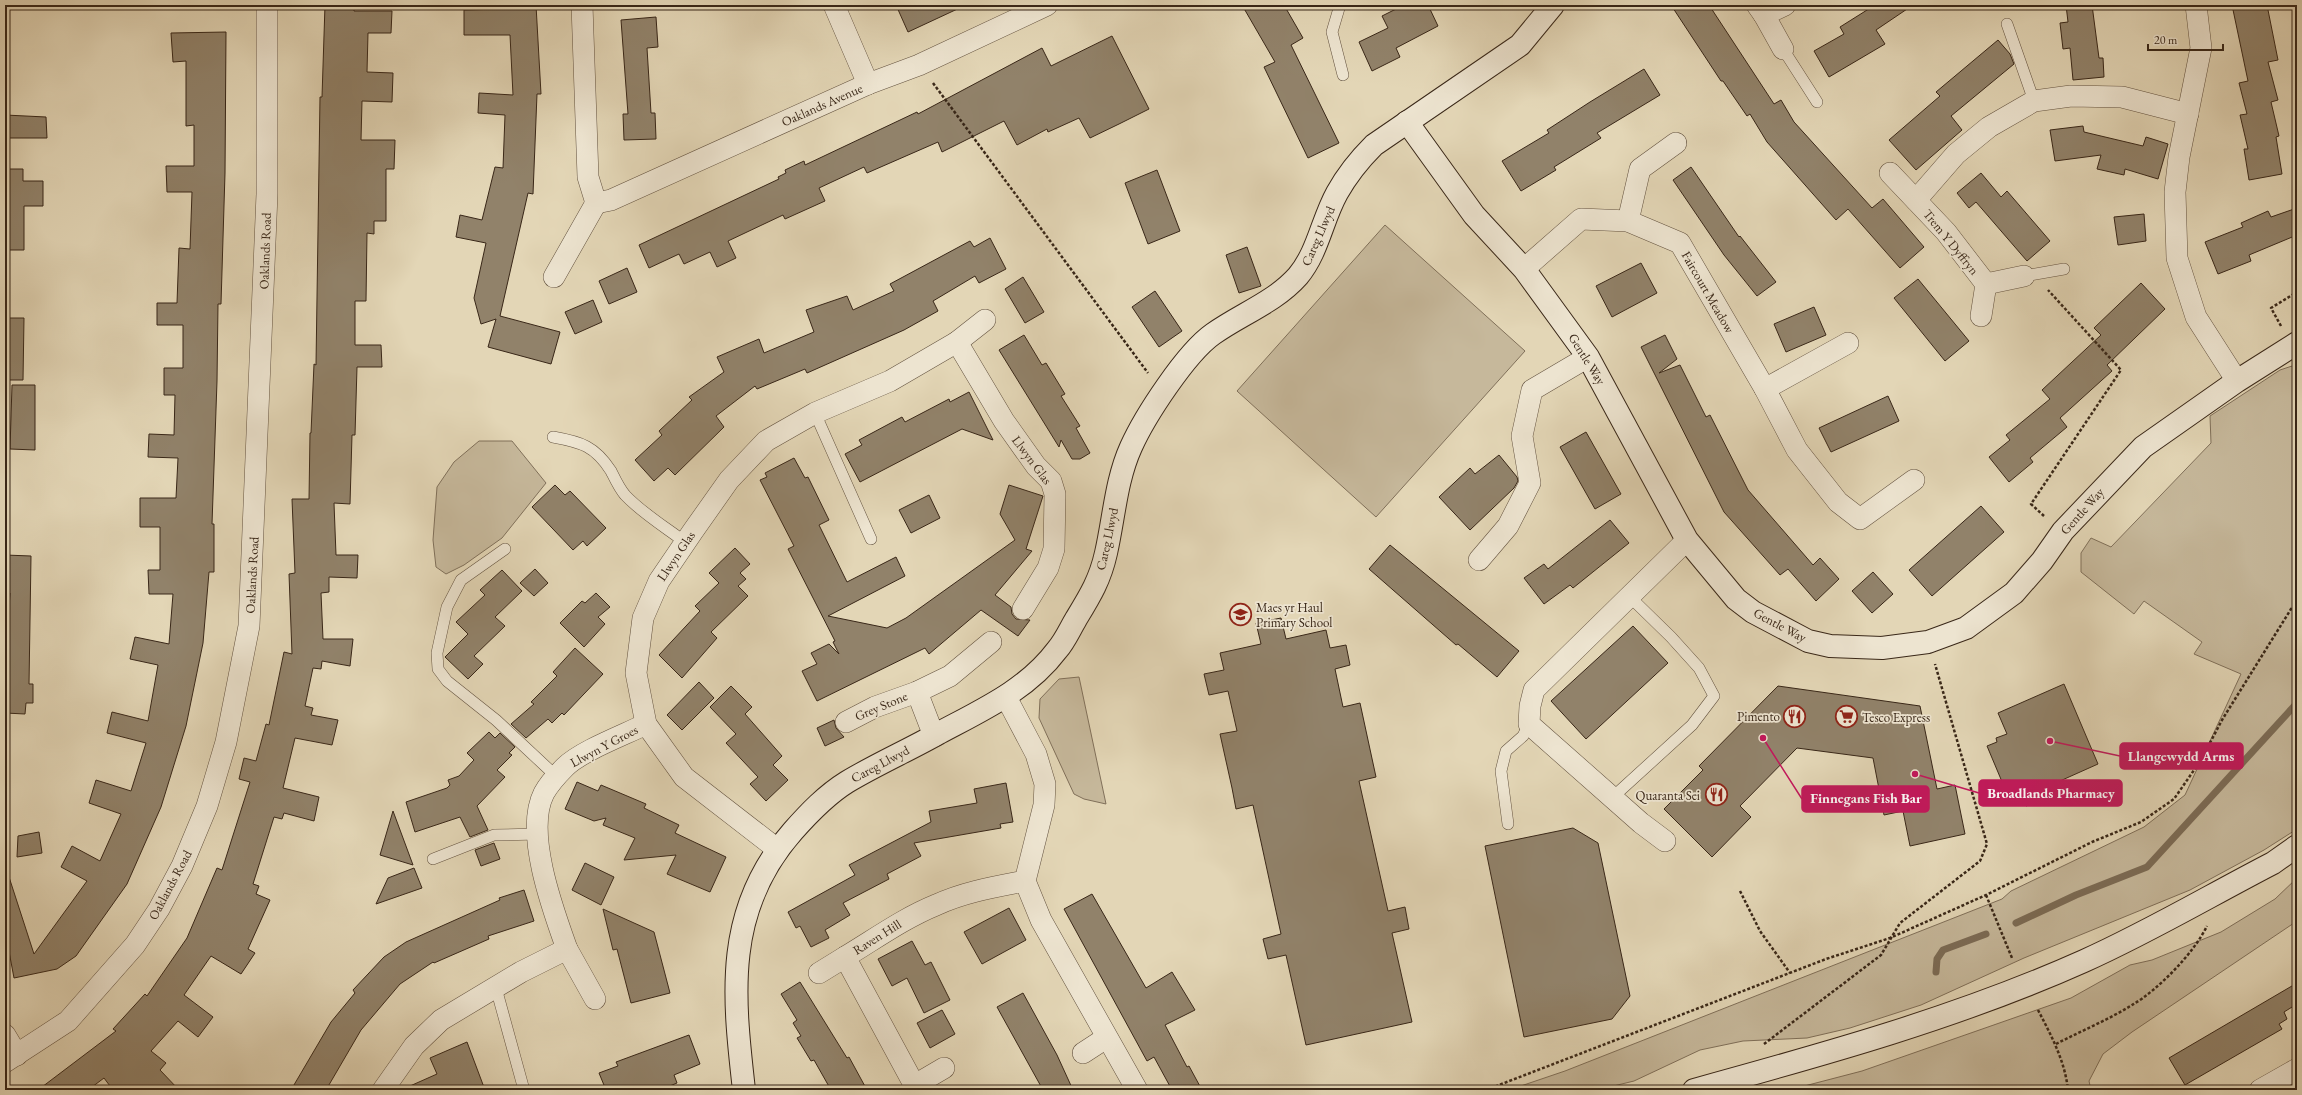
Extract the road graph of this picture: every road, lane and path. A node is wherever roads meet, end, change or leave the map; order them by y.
1 (267, 5) edge
2 (582, 5) edge
3 (834, 5) edge
4 (1047, 5) edge
5 (1340, 5) edge
6 (1553, 5) edge
7 (1784, 5) edge
8 (2196, 5) edge
9 (1760, 10) edge
10 (2007, 24) dead end
11 (1783, 49) joint
12 (920, 65) junction
13 (1343, 75) dead end
14 (868, 84) junction
15 (2034, 101) junction
16 (1817, 102) dead end
17 (2188, 114) junction
18 (1407, 122) junction
19 (1676, 143) dead end
20 (1890, 172) dead end
21 (1916, 200) junction
22 (596, 203) junction
23 (1628, 221) junction
24 (1524, 269) junction
25 (2064, 269) dead end
26 (2024, 276) joint
27 (554, 277) dead end
28 (1986, 284) junction
29 (2043, 285) dead end
30 (1981, 316) dead end
31 (985, 320) dead end
32 (957, 342) junction
33 (1848, 343) dead end
34 (2297, 343) edge
35 (1588, 357) junction
36 (2237, 381) junction
37 (1765, 389) junction
38 (1162, 393) junction
39 (814, 413) junction
40 (553, 437) dead end
41 (1914, 480) dead end
42 (2044, 516) dead end
43 (872, 539) dead end
44 (1687, 540) junction
45 (685, 542) junction
46 (506, 549) dead end
47 (1479, 560) dead end
48 (1630, 598) junction
49 (2297, 604) edge
50 (1023, 609) dead end
51 (992, 642) dead end
52 (1928, 642) junction
53 (917, 692) junction
54 (1006, 697) junction
55 (846, 722) dead end
56 (646, 724) junction
57 (1530, 724) junction
58 (934, 736) junction
59 (557, 777) junction
60 (1613, 797) junction
61 (1508, 824) dead end
62 (538, 834) junction
63 (1665, 841) dead end
64 (2297, 846) edge
65 (777, 849) junction
66 (433, 859) dead end
67 (1025, 881) junction
68 (1740, 891) dead end
69 (1986, 895) junction
70 (2209, 921) dead end
71 (1890, 938) junction
72 (567, 949) junction
73 (845, 957) junction
74 (2012, 958) dead end
75 (819, 973) dead end
76 (1790, 973) junction
77 (496, 988) junction
78 (595, 999) dead end
79 (2038, 1010) dead end
80 (5, 1035) edge
81 (1106, 1038) junction
82 (2056, 1044) junction
83 (1763, 1045) dead end
84 (1084, 1053) dead end
85 (11, 1058) edge
86 (944, 1068) dead end
87 (2297, 1069) edge
88 (916, 1088) edge
89 (383, 1090) edge
90 (524, 1090) edge
91 (744, 1090) edge
92 (1137, 1090) edge
93 (1486, 1090) edge
94 (1694, 1090) edge
95 (2068, 1090) edge
96 (2260, 1090) edge

1 - 85 street, Oaklands Road
2 - 22 street
3 - 14 street
4 - 12 street, Oaklands Avenue
5 - 13 lane
6 - 18 street, Careg Llwyd
7 - 9 street
8 - 17 street
9 - 11 street
10 - 15 lane
11 - 16 lane
12 - 14 street, Oaklands Avenue
12 - 38 path
14 - 22 street, Oaklands Avenue
15 - 17 street, Trem Y Dyffryn
15 - 21 street, Trem Y Dyffryn
17 - 36 street
18 - 24 street, Gentle Way
18 - 38 street, Careg Llwyd
19 - 23 street
20 - 21 street, Trem Y Dyffryn
21 - 28 street, Trem Y Dyffryn
22 - 27 street
23 - 24 street, Faircourt Meadow
23 - 37 street, Faircourt Meadow
24 - 35 street, Gentle Way
25 - 26 lane
26 - 28 street, Trem Y Dyffryn
28 - 30 street, Trem Y Dyffryn
29 - 42 path
31 - 32 street, Llwyn Glas
32 - 39 street, Llwyn Glas
32 - 50 street, Llwyn Glas
33 - 37 street
34 - 36 street, Gentle Way
35 - 44 street, Gentle Way
35 - 47 street
36 - 52 street, Gentle Way
37 - 41 street, Faircourt Meadow
38 - 54 street, Careg Llwyd
39 - 43 lane
39 - 45 street, Llwyn Glas
40 - 45 lane
44 - 48 street
44 - 52 street, Gentle Way
45 - 56 street, Llwyn Glas
46 - 59 lane
48 - 57 street
48 - 60 lane
49 - 69 path
51 - 53 street, Grey Stone
52 - 71 path
53 - 55 street, Grey Stone
53 - 58 street, Grey Stone
54 - 58 street, Careg Llwyd
54 - 67 street
56 - 59 street, Llwyn Y Groes
56 - 65 street, Llwyn Glas
57 - 60 street
57 - 61 lane
58 - 65 street, Careg Llwyd
59 - 62 street, Llwyn Y Groes
60 - 63 street
62 - 66 lane
62 - 72 street, Llwyn Y Groes
64 - 94 street
65 - 91 street, Careg Llwyd
67 - 73 street, Raven Hill
67 - 81 street
68 - 76 path
69 - 71 path
69 - 74 path
70 - 82 path
71 - 76 path
71 - 83 path
72 - 77 street
72 - 78 street, Llwyn Y Groes
73 - 75 street
73 - 88 street, Raven Hill
76 - 93 path
77 - 89 street
77 - 90 lane
79 - 82 path
80 - 85 street
81 - 84 street
81 - 92 street
82 - 95 path
86 - 88 street, Raven Hill
87 - 96 street

